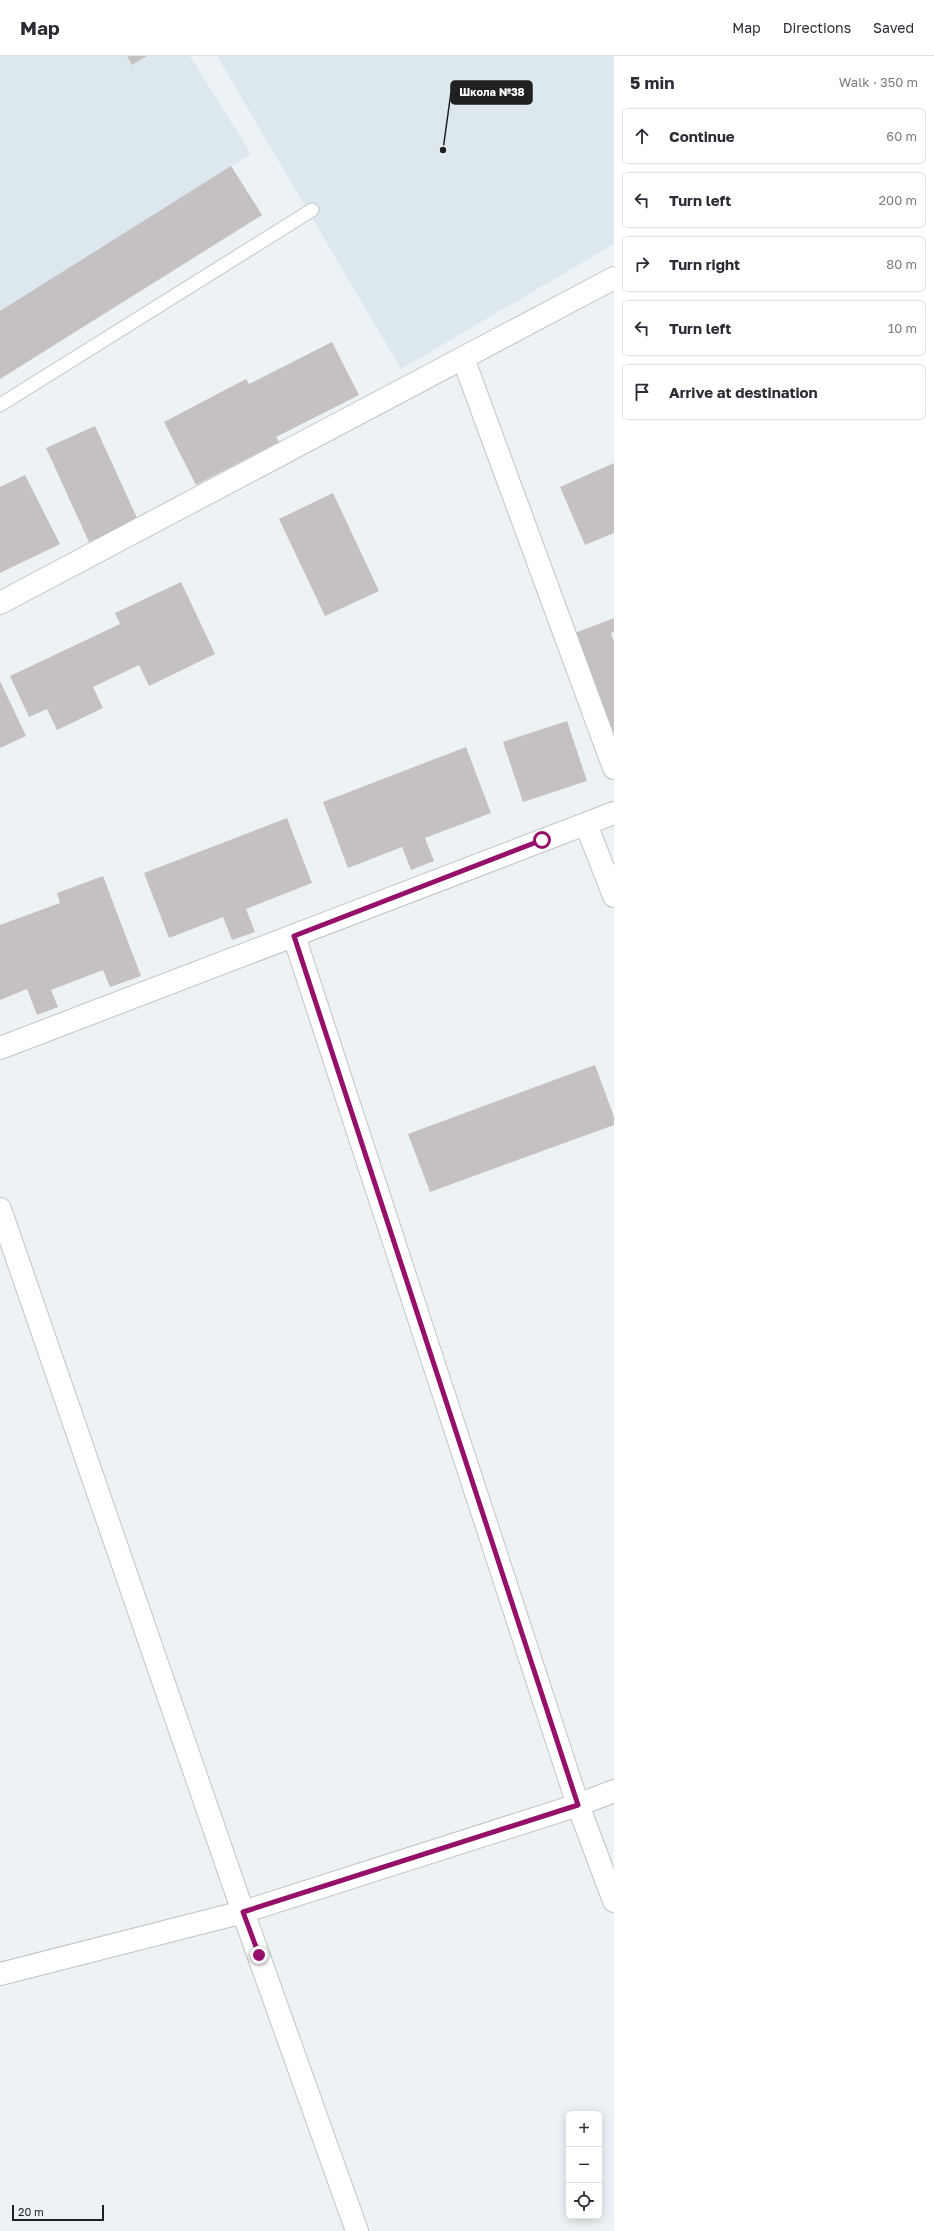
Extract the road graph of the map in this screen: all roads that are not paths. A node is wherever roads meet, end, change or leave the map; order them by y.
1 (312, 210) dead end
2 (614, 278) edge
3 (463, 358) junction
4 (0, 405) edge
5 (0, 603) edge
6 (614, 768) edge
7 (614, 813) edge
8 (586, 824) junction
9 (614, 896) edge
10 (294, 936) junction
11 (0, 1048) edge
12 (0, 1209) edge
13 (614, 1791) edge
14 (578, 1805) junction
15 (614, 1901) edge
16 (243, 1912) junction
17 (0, 1974) edge
18 (357, 2231) edge

1 - 4 lane
2 - 3 street
3 - 5 street
3 - 6 street
7 - 8 street
8 - 9 street
8 - 10 street
10 - 11 street
10 - 14 street
12 - 16 street
13 - 14 street
14 - 15 street
14 - 16 street
16 - 17 street
16 - 18 street

